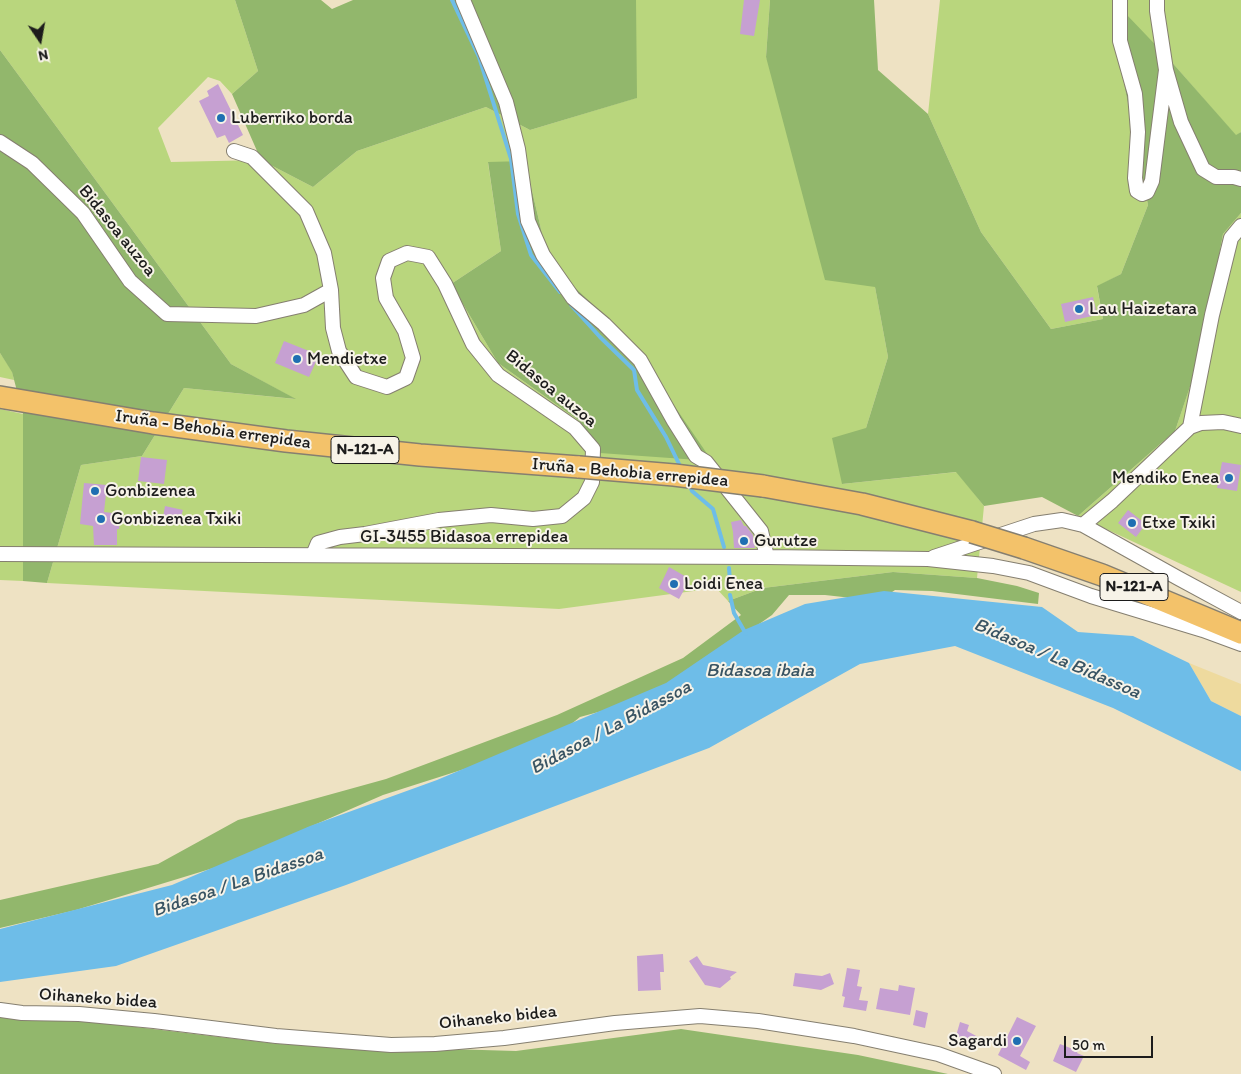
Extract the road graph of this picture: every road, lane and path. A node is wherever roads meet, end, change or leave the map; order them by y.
1 (463, 0) edge
2 (1120, 0) edge
3 (1157, 0) edge
4 (1166, 70) junction
5 (0, 142) edge
6 (234, 151) dead end
7 (1241, 179) edge
8 (1241, 226) edge
9 (331, 290) junction
10 (0, 397) edge
11 (1241, 426) edge
12 (1190, 427) junction
13 (1083, 525) junction
14 (982, 536) junction
15 (0, 554) edge
16 (313, 555) junction
17 (767, 557) junction
18 (928, 559) junction
19 (993, 566) junction
20 (1241, 612) edge
21 (1241, 633) edge
22 (1241, 644) edge
23 (0, 1010) edge
24 (994, 1074) edge

1 - 17 street
2 - 4 street
3 - 4 street
4 - 7 street
5 - 9 street, Bidasoa auzoa
6 - 9 street, Bidasoa auzoa
8 - 12 street
9 - 16 street, Bidasoa auzoa
10 - 14 highway, Iruña - Behobia errepidea / N-121-A, bridge
11 - 12 street
12 - 13 street
13 - 14 street
13 - 20 street
14 - 18 street
14 - 19 street
14 - 21 highway, Iruña - Behobia errepidea / N-121-A, bridge
15 - 16 street, GI-3455 Bidasoa errepidea
16 - 17 street, GI-3455 Bidasoa errepidea
17 - 18 street, GI-3455 Bidasoa errepidea
18 - 19 street
19 - 22 street
23 - 24 street, Oihaneko bidea

